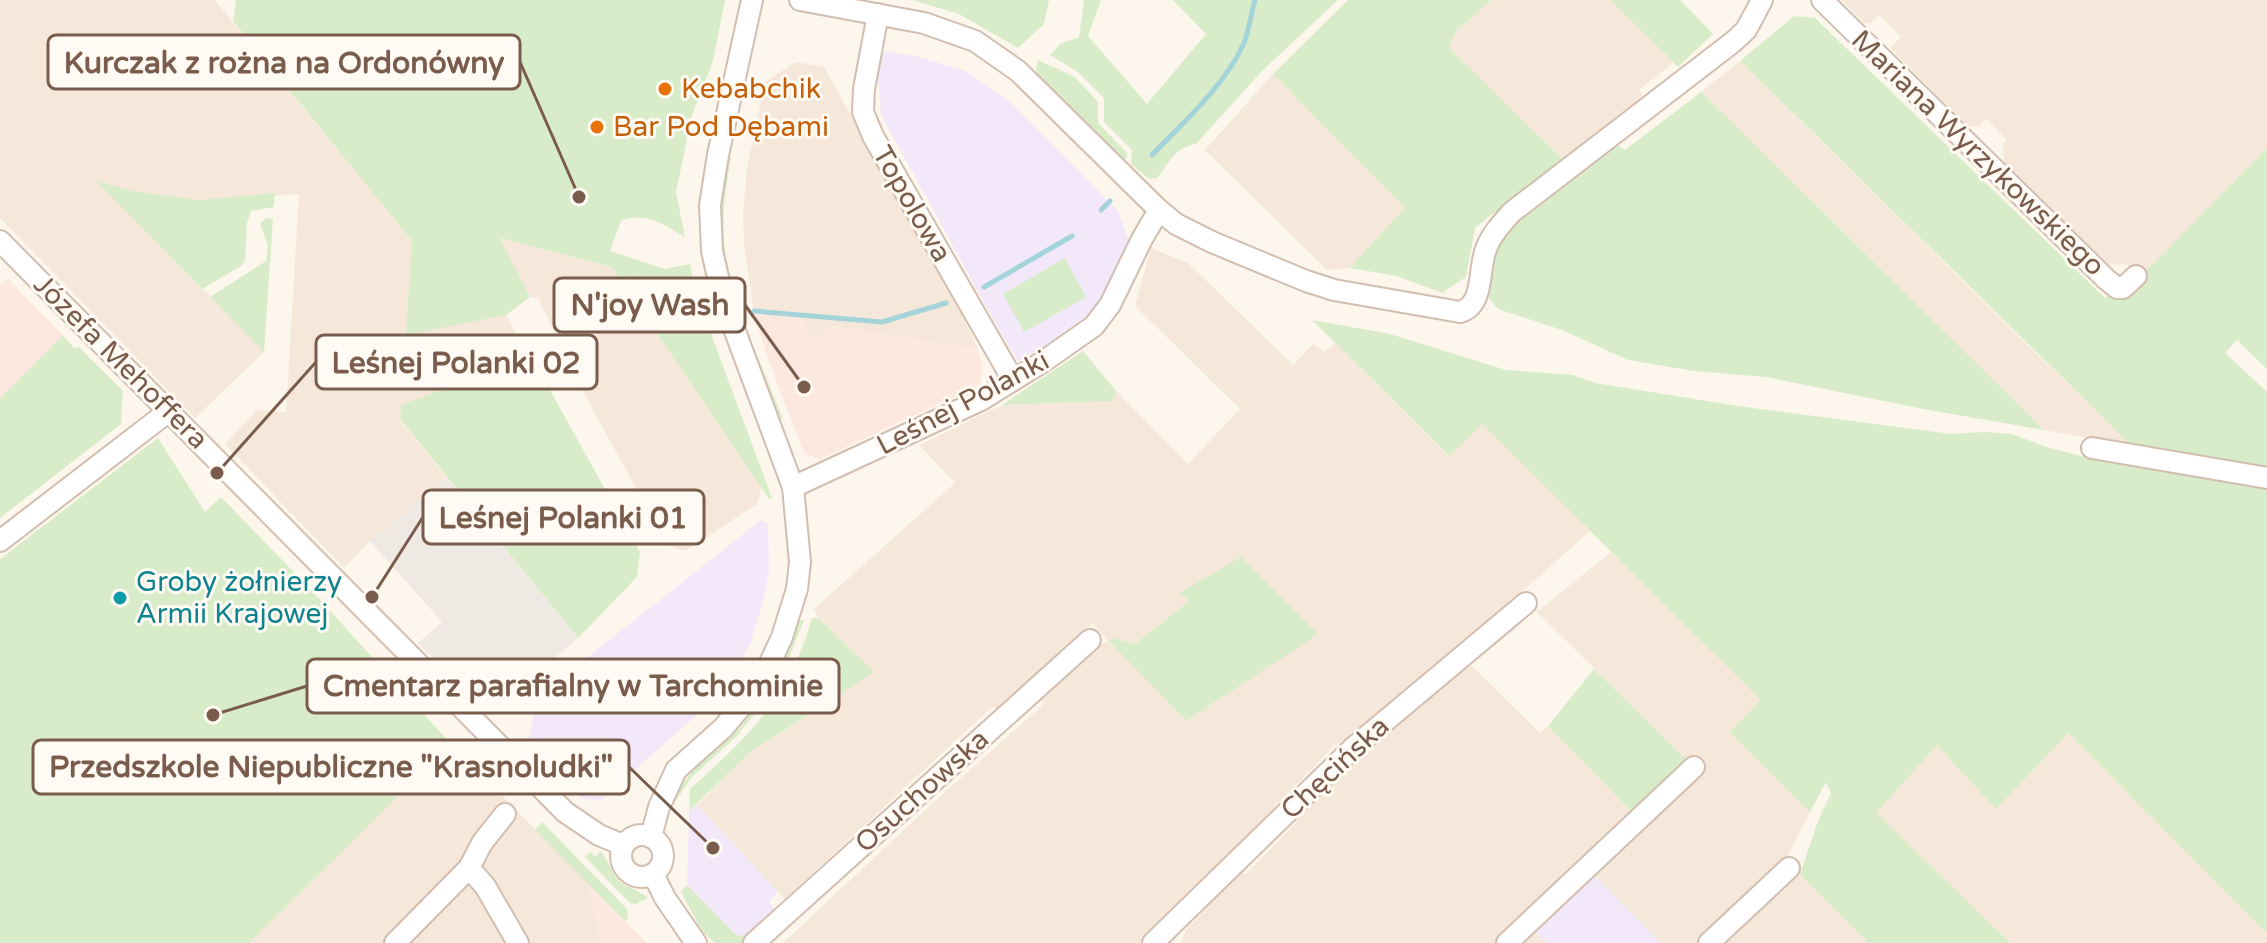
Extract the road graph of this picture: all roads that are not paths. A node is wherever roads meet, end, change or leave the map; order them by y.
1 (752, 0) edge
2 (800, 0) edge
3 (1762, 0) edge
4 (1822, 0) edge
5 (878, 14) junction
6 (1159, 210) junction
7 (0, 241) edge
8 (2136, 276) dead end
9 (1013, 380) junction
10 (169, 411) junction
11 (2092, 448) dead end
12 (2267, 478) edge
13 (793, 487) junction
14 (0, 541) edge
15 (1526, 603) dead end
16 (1090, 640) dead end
17 (1694, 767) dead end
18 (505, 814) dead end
19 (651, 837) junction
20 (623, 845) junction
21 (469, 868) junction
22 (1789, 868) dead end
23 (653, 874) junction
24 (395, 943) edge
25 (518, 943) edge
26 (696, 943) edge
27 (754, 943) edge
28 (1153, 943) edge
29 (1507, 943) edge
30 (1709, 943) edge

1 - 13 street
2 - 5 street
3 - 6 street
4 - 8 street, Mariana Wyrzykowskiego
5 - 6 street
5 - 9 street, Topolowa
6 - 9 street, Leśnej Polanki
7 - 10 street, Józefa Mehoffera
9 - 13 street, Leśnej Polanki
10 - 14 street
10 - 20 street, Józefa Mehoffera
11 - 12 street
13 - 19 street
15 - 28 street, Chęcińska
16 - 27 street, Osuchowska
17 - 29 street
18 - 21 street
19 - 20 street
19 - 23 street
20 - 23 street
21 - 24 street
21 - 25 street
22 - 30 street
23 - 26 street

